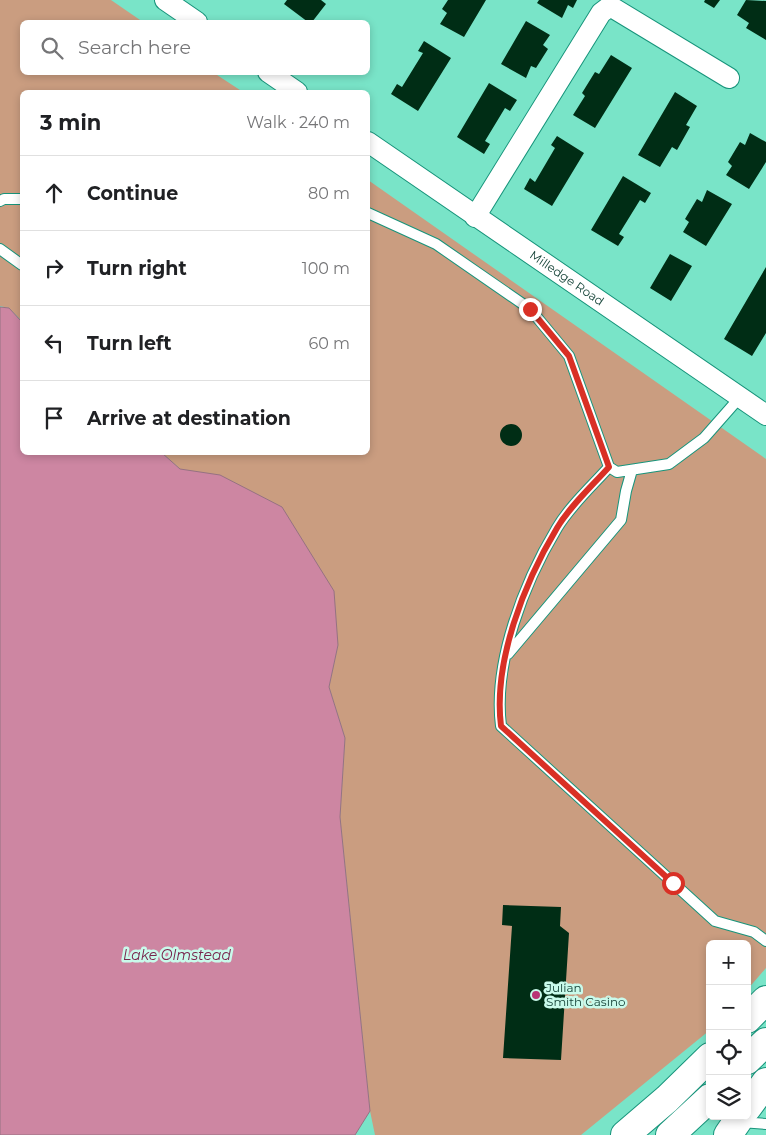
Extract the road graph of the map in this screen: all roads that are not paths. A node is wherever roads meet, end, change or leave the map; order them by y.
1 (165, 0) edge
2 (194, 20) edge
3 (272, 75) edge
4 (729, 78) dead end
5 (294, 90) edge
6 (370, 143) edge
7 (20, 199) edge
8 (0, 201) edge
9 (370, 215) edge
10 (474, 218) junction
11 (0, 249) edge
12 (20, 264) edge
13 (741, 396) junction
14 (764, 409) edge
15 (609, 467) junction
16 (632, 470) junction
17 (507, 655) junction
18 (766, 941) edge
19 (766, 1000) edge
20 (751, 1015) edge
21 (766, 1042) edge
22 (751, 1056) edge
23 (706, 1061) edge
24 (766, 1082) edge
25 (706, 1102) edge
26 (751, 1102) edge
27 (738, 1120) edge
28 (766, 1124) edge
29 (625, 1135) edge
30 (670, 1135) edge

1 - 2 street
3 - 5 street
4 - 10 street
6 - 10 street, Milledge Road
7 - 8 lane
9 - 15 lane
10 - 13 street, Milledge Road
11 - 12 lane
13 - 14 street, Milledge Road
13 - 16 lane
15 - 16 lane
15 - 17 lane
16 - 17 lane
17 - 18 lane
19 - 20 main road
21 - 22 main road
23 - 29 main road
24 - 26 main road
25 - 30 main road
27 - 28 lane

